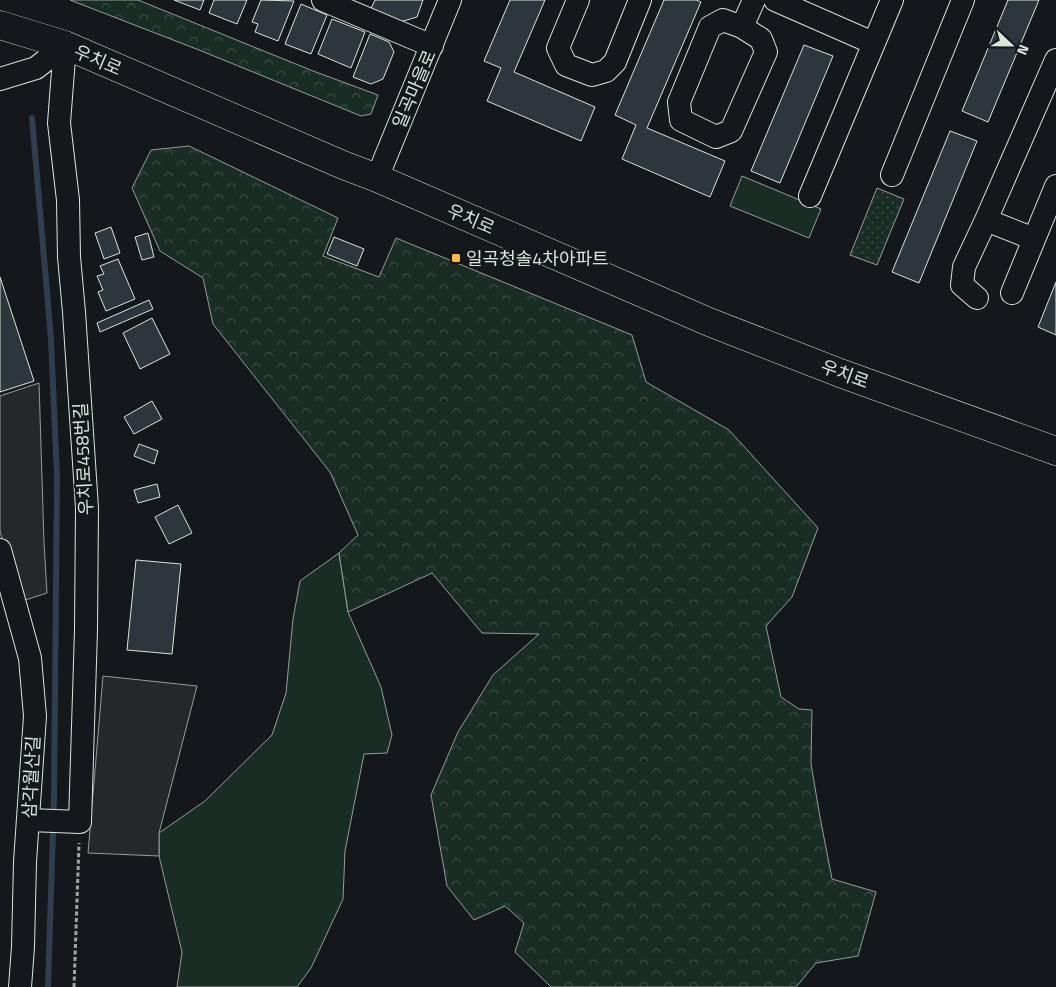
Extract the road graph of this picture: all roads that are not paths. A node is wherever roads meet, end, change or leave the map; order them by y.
1 (450, 0) edge
2 (578, 0) edge
3 (640, 0) edge
4 (754, 0) edge
5 (774, 0) edge
6 (892, 0) edge
7 (963, 0) edge
8 (335, 2) edge
9 (807, 7) edge
10 (0, 25) edge
11 (742, 26) junction
12 (873, 43) junction
13 (65, 45) junction
14 (432, 46) junction
15 (1056, 60) edge
16 (0, 79) edge
17 (892, 175) dead end
18 (377, 178) junction
19 (1056, 186) edge
20 (810, 196) dead end
21 (986, 220) junction
22 (1034, 239) junction
23 (1012, 293) dead end
24 (978, 298) dead end
25 (1056, 451) edge
26 (2, 564) edge
27 (29, 820) junction
28 (20, 987) edge

1 - 14 street, 일곡마을로
2 - 3 street
4 - 11 street
5 - 9 street
6 - 12 street
7 - 17 street
8 - 14 street
9 - 12 street
10 - 13 main road, 우치로
11 - 11 street
12 - 20 street
13 - 16 street
13 - 18 main road, 우치로
13 - 27 street, 우치로458번길
14 - 18 street, 일곡마을로
15 - 21 street
18 - 25 main road, 우치로
19 - 22 street
21 - 22 street
21 - 24 street
22 - 23 street
26 - 27 street, 삼각월산길
27 - 28 street, 삼각월산길

